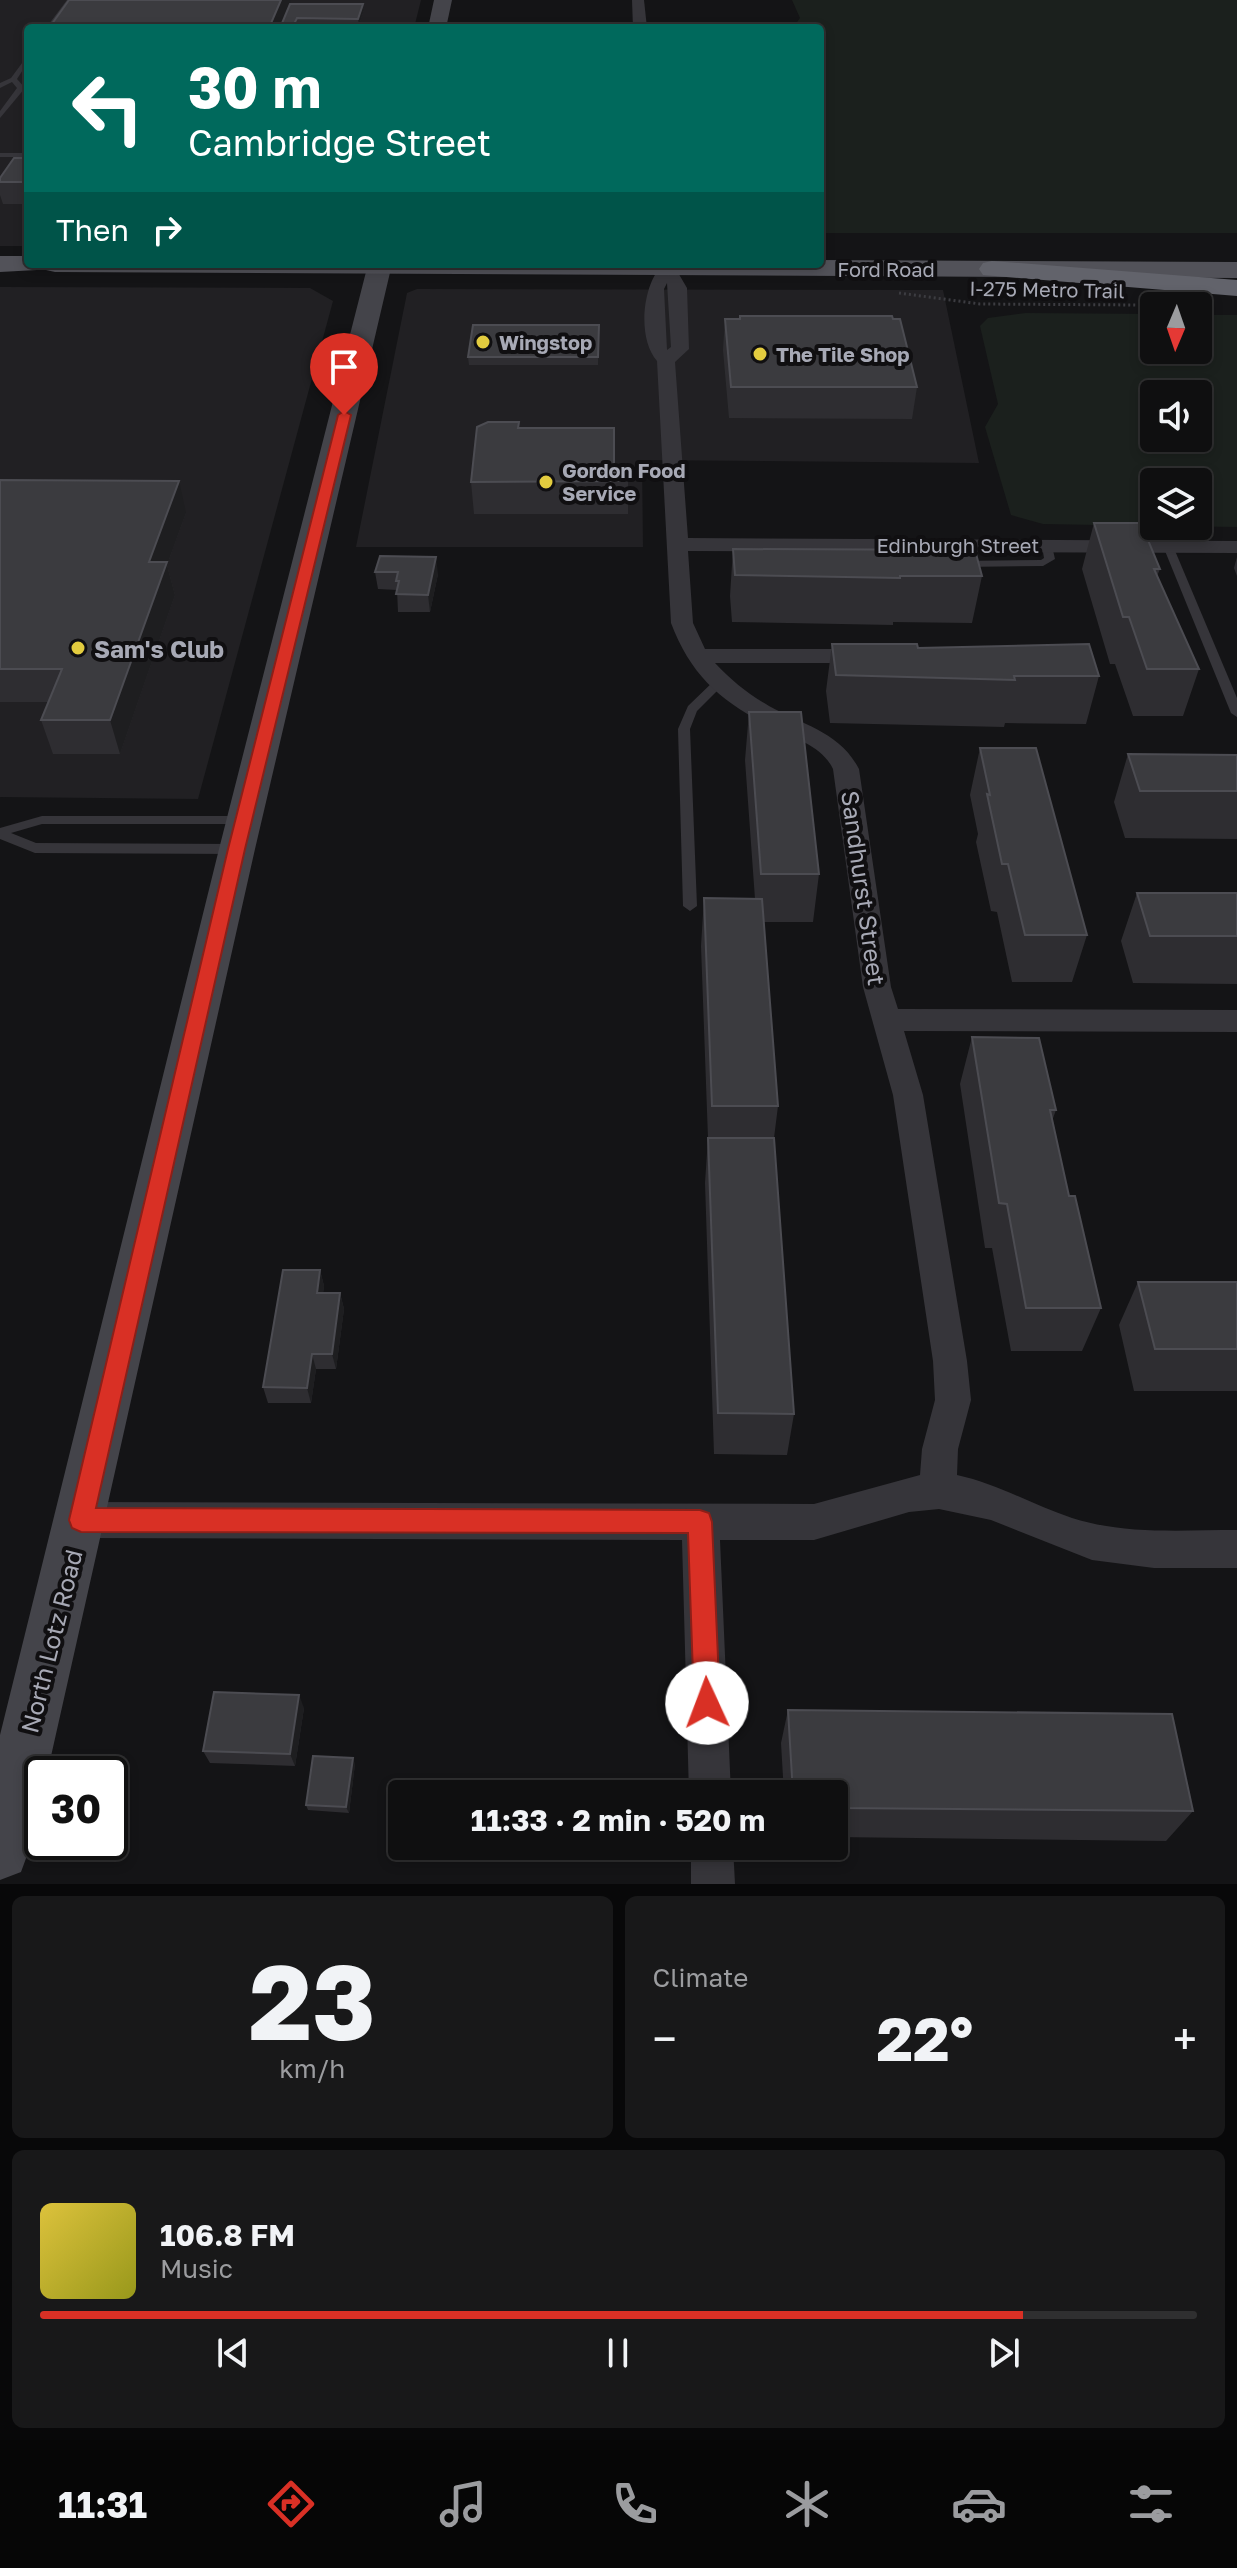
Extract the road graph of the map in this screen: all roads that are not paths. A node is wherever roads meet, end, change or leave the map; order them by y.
1 (70, 0) edge
2 (443, 0) edge
3 (638, 0) edge
4 (52, 24) edge
5 (438, 24) edge
6 (640, 24) edge
7 (24, 63) edge
8 (0, 79) edge
9 (13, 79) junction
10 (24, 79) edge
11 (0, 86) edge
12 (0, 116) edge
13 (0, 155) edge
14 (24, 155) edge
15 (0, 264) edge
16 (24, 264) edge
17 (824, 267) edge
18 (378, 268) edge
19 (666, 268) edge
20 (992, 269) junction
21 (1237, 270) edge
22 (1237, 288) edge
23 (678, 544) junction
24 (1047, 546) junction
25 (1168, 546) junction
26 (1237, 547) edge
27 (953, 564) edge
28 (695, 656) junction
29 (886, 656) edge
30 (719, 683) junction
31 (1237, 713) edge
32 (0, 833) edge
33 (240, 834) junction
34 (690, 906) dead end
35 (887, 1020) junction
36 (1237, 1021) edge
37 (938, 1491) junction
38 (81, 1520) junction
39 (700, 1522) junction
40 (1237, 1549) edge
41 (709, 1780) edge
42 (0, 1851) edge
43 (712, 1860) edge
44 (713, 1884) edge

1 - 4 lane
2 - 5 street
3 - 6 street
7 - 9 lane
8 - 9 lane
9 - 10 lane
9 - 11 lane
9 - 12 lane
13 - 14 lane
15 - 16 main road
17 - 20 main road, Ford Road
18 - 33 street, North Lotz Road
19 - 23 street, Sandhurst Street
20 - 21 main road, Ford Road
20 - 22 highway
23 - 24 street, Edinburgh Street
23 - 28 street, Sandhurst Street
24 - 25 street, Edinburgh Street
24 - 27 lane
25 - 26 street, Edinburgh Street
25 - 31 lane
28 - 29 street
28 - 30 street, Sandhurst Street
30 - 34 lane
30 - 35 street, Sandhurst Street
32 - 33 lane
32 - 33 lane
33 - 38 street, North Lotz Road
35 - 36 street
35 - 37 street, Sandhurst Street
37 - 39 street
37 - 40 street
38 - 39 street
38 - 42 street, North Lotz Road
39 - 41 street
43 - 44 street

